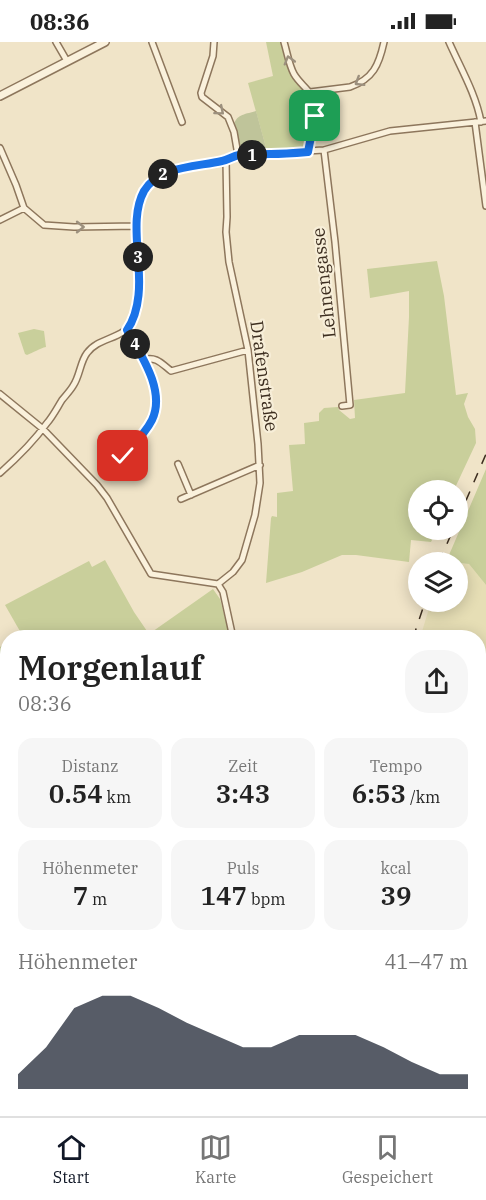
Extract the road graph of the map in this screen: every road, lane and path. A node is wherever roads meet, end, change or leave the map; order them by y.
1 (56, 42) edge
2 (105, 42) edge
3 (152, 42) edge
4 (214, 42) edge
5 (284, 42) edge
6 (384, 42) edge
7 (449, 42) edge
8 (67, 62) junction
9 (310, 92) junction
10 (0, 96) edge
11 (182, 122) dead end
12 (480, 122) edge
13 (0, 148) edge
14 (324, 150) junction
15 (308, 152) junction
16 (237, 155) junction
17 (226, 160) junction
18 (486, 206) edge
19 (26, 210) junction
20 (0, 220) edge
21 (137, 226) junction
22 (127, 330) junction
23 (248, 350) junction
24 (143, 360) junction
25 (0, 394) edge
26 (342, 406) dead end
27 (43, 429) junction
28 (123, 456) dead end
29 (178, 464) dead end
30 (260, 465) junction
31 (0, 472) edge
32 (191, 495) junction
33 (181, 500) dead end
34 (218, 584) junction
35 (231, 630) edge

1 - 8 street
2 - 8 street
3 - 11 street
4 -> 16 street
9 -> 5 street
6 -> 9 street
7 - 12 street
8 - 10 street
9 - 15 street
12 - 14 street
12 - 18 street
13 - 19 street
14 - 15 street
14 - 26 street, Lehnengasse
15 - 16 street
16 - 17 street
17 - 21 street
17 - 23 street, Drafenstraße
19 - 20 street
19 -> 21 street
21 - 22 street
22 - 24 street
22 - 27 street
23 - 24 street
23 - 30 street, Drafenstraße
24 - 28 street
25 - 27 street
27 - 31 street
27 - 34 street
29 - 32 street
30 - 32 street
30 - 34 street, Drafenstraße
32 - 33 street
34 - 35 street

